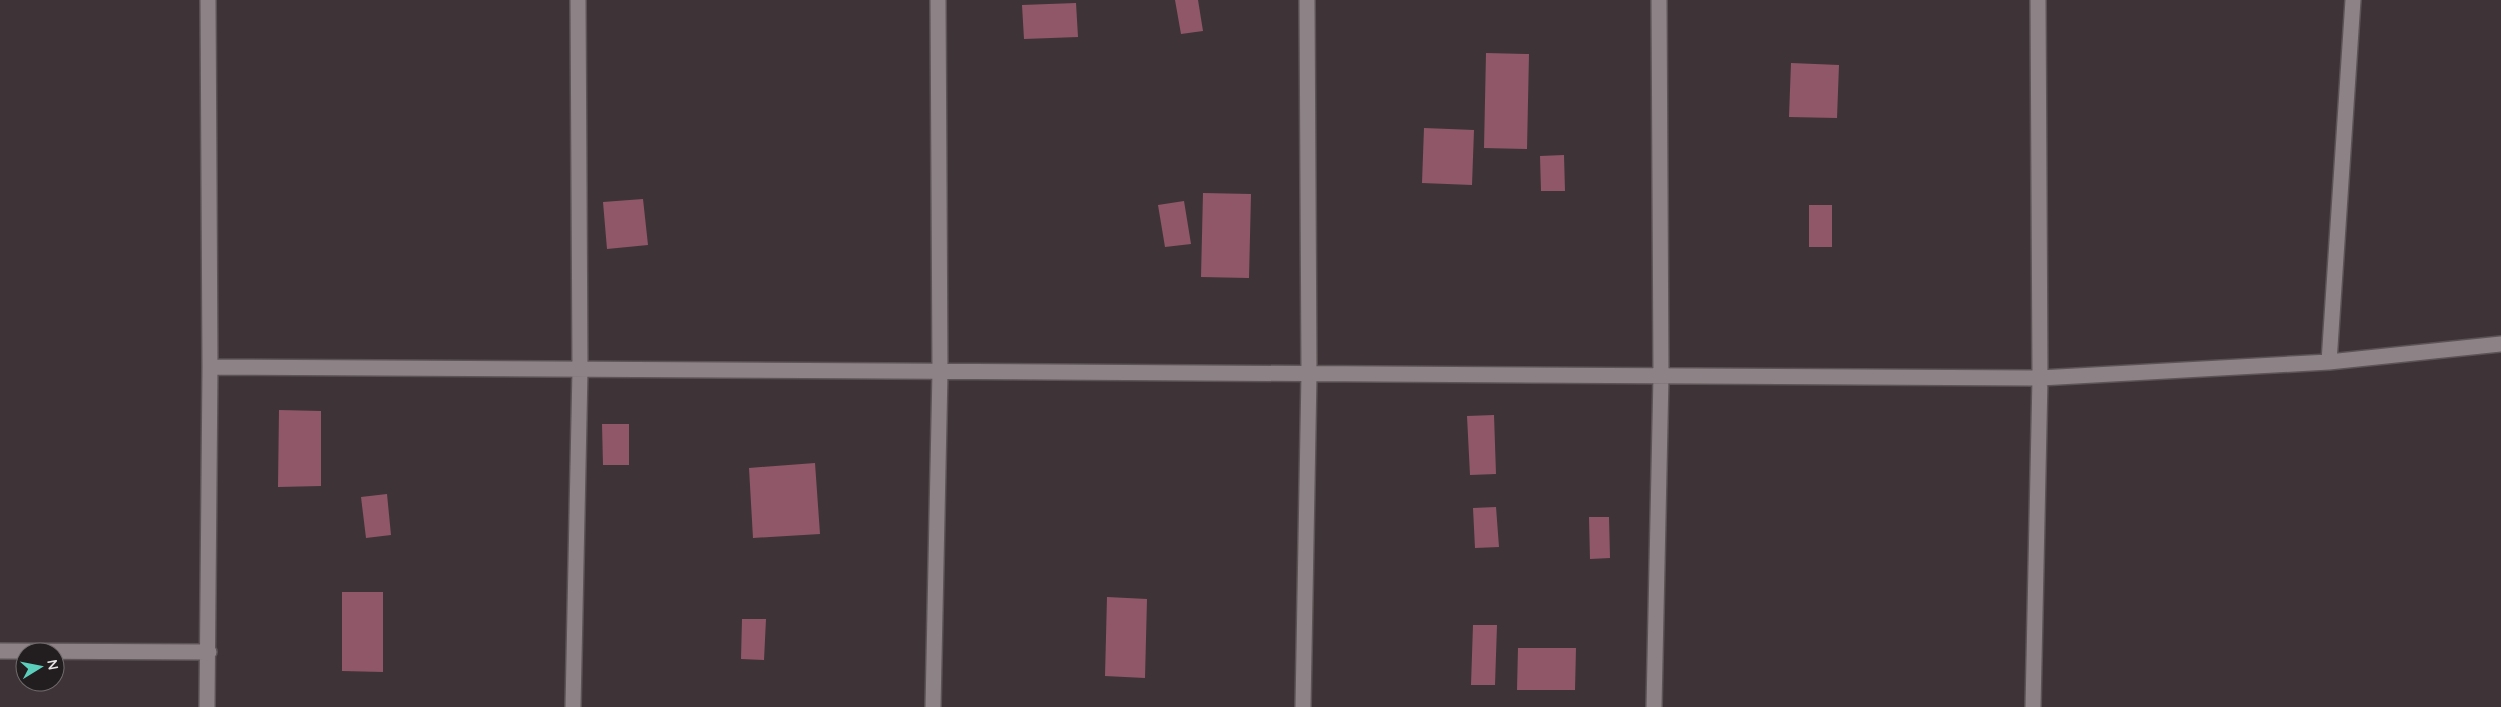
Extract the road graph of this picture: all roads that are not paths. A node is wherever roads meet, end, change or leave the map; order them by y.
1 (208, 0) edge
2 (578, 0) edge
3 (938, 0) edge
4 (1307, 0) edge
5 (1659, 0) edge
6 (2038, 0) edge
7 (2353, 0) edge
8 (2501, 344) edge
9 (2328, 362) junction
10 (210, 367) junction
11 (580, 370) junction
12 (940, 372) junction
13 (1309, 374) junction
14 (1661, 376) junction
15 (2040, 378) junction
16 (0, 651) edge
17 (209, 652) junction
18 (207, 707) edge
19 (573, 707) edge
20 (933, 707) edge
21 (1303, 707) edge
22 (1654, 707) edge
23 (2033, 707) edge

1 - 10 street
2 - 11 street
3 - 12 street
4 - 13 street
5 - 14 street
6 - 15 street
7 - 9 street
8 - 9 street
9 - 15 street
10 - 11 street
10 - 17 street
11 - 12 street
11 - 19 street
12 - 13 street
12 - 20 street
13 - 14 street
13 - 21 street
14 - 15 street
14 - 22 street
15 - 23 street
16 - 17 street
17 - 18 street

